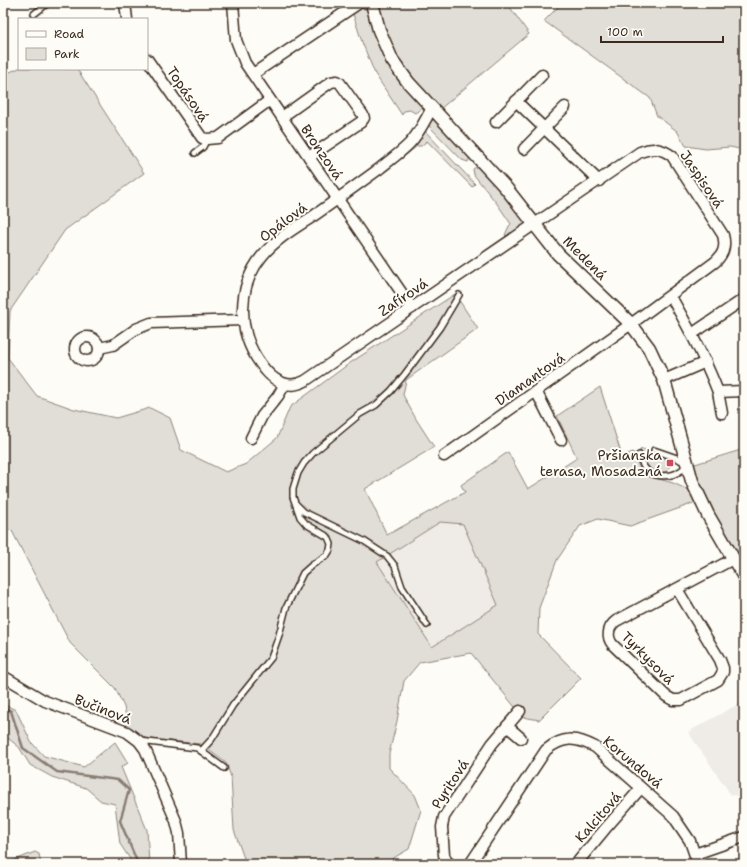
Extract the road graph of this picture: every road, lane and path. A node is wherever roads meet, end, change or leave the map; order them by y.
1 (48, 3) edge
2 (126, 3) edge
3 (233, 3) edge
4 (359, 3) edge
5 (372, 3) edge
6 (34, 14) dead end
7 (126, 18) edge
8 (148, 60) edge
9 (253, 74) junction
10 (542, 75) dead end
11 (270, 100) junction
12 (516, 101) junction
13 (565, 107) dead end
14 (432, 108) junction
15 (282, 117) junction
16 (496, 122) dead end
17 (543, 129) junction
18 (207, 139) junction
19 (524, 148) dead end
20 (195, 153) dead end
21 (310, 157) junction
22 (599, 181) junction
23 (338, 199) junction
24 (535, 224) junction
25 (459, 295) dead end
26 (744, 299) edge
27 (674, 302) dead end
28 (412, 308) junction
29 (243, 320) junction
30 (632, 324) junction
31 (692, 334) junction
32 (99, 348) dead end
33 (706, 362) junction
34 (664, 380) junction
35 (285, 384) junction
36 (536, 391) junction
37 (744, 391) edge
38 (718, 392) junction
39 (722, 413) dead end
40 (251, 438) dead end
41 (561, 440) dead end
42 (654, 450) dead end
43 (639, 455) dead end
44 (444, 456) dead end
45 (687, 464) junction
46 (296, 504) junction
47 (733, 559) junction
48 (744, 577) edge
49 (676, 589) junction
50 (427, 626) dead end
51 (3, 676) edge
52 (520, 711) dead end
53 (507, 726) junction
54 (521, 738) dead end
55 (139, 741) junction
56 (201, 751) junction
57 (224, 768) dead end
58 (641, 788) junction
59 (744, 837) edge
60 (695, 854) junction
61 (181, 864) edge
62 (450, 864) edge
63 (470, 864) edge
64 (576, 864) edge
65 (698, 864) edge

1 - 6 lane
2 - 7 street
3 - 9 street, Bronzová
4 - 9 street
5 - 14 street, Medená
8 - 18 street, Topásová
9 - 11 street, Bronzová
10 - 12 street
11 - 15 street, Bronzová
11 - 18 street, Topásová
12 - 16 street
12 - 17 street
13 - 17 street
14 - 23 street, Opálová
14 - 24 street, Medená
15 - 21 street, Bronzová
15 - 21 street
17 - 19 street
17 - 22 street
18 - 20 lane
21 - 23 street, Bronzová
22 - 24 street, Jaspisová
22 - 30 street, Jaspisová
23 - 28 street, Bronzová
23 - 29 street, Opálová
24 - 28 street, Zafírová
24 - 30 street, Medená
25 - 46 lane
26 - 31 street
27 - 31 street
28 - 35 street, Zafírová
29 - 32 street
29 - 35 street, Opálová
30 - 34 street, Medená
30 - 36 street, Diamantová
31 - 33 street
33 - 34 street
33 - 38 street
34 - 45 street, Medená
35 - 40 street
36 - 41 street
36 - 44 street, Diamantová
37 - 38 street
38 - 39 street
42 - 45 lane
43 - 45 lane
45 - 47 street, Medená
46 - 50 lane
46 - 56 lane
47 - 48 street, Medená
47 - 49 street, Tyrkysová
49 - 49 street, Tyrkysová
51 - 55 street, Bučinová
52 - 53 street, Pyritová
53 - 54 street
53 - 62 street, Pyritová
55 - 56 lane
55 - 61 street, Bučinová
56 - 57 lane
58 - 60 street, Korundová
58 - 63 street, Korundová
58 - 64 street, Kalcitová
59 - 60 street
60 - 65 street, Korundová

